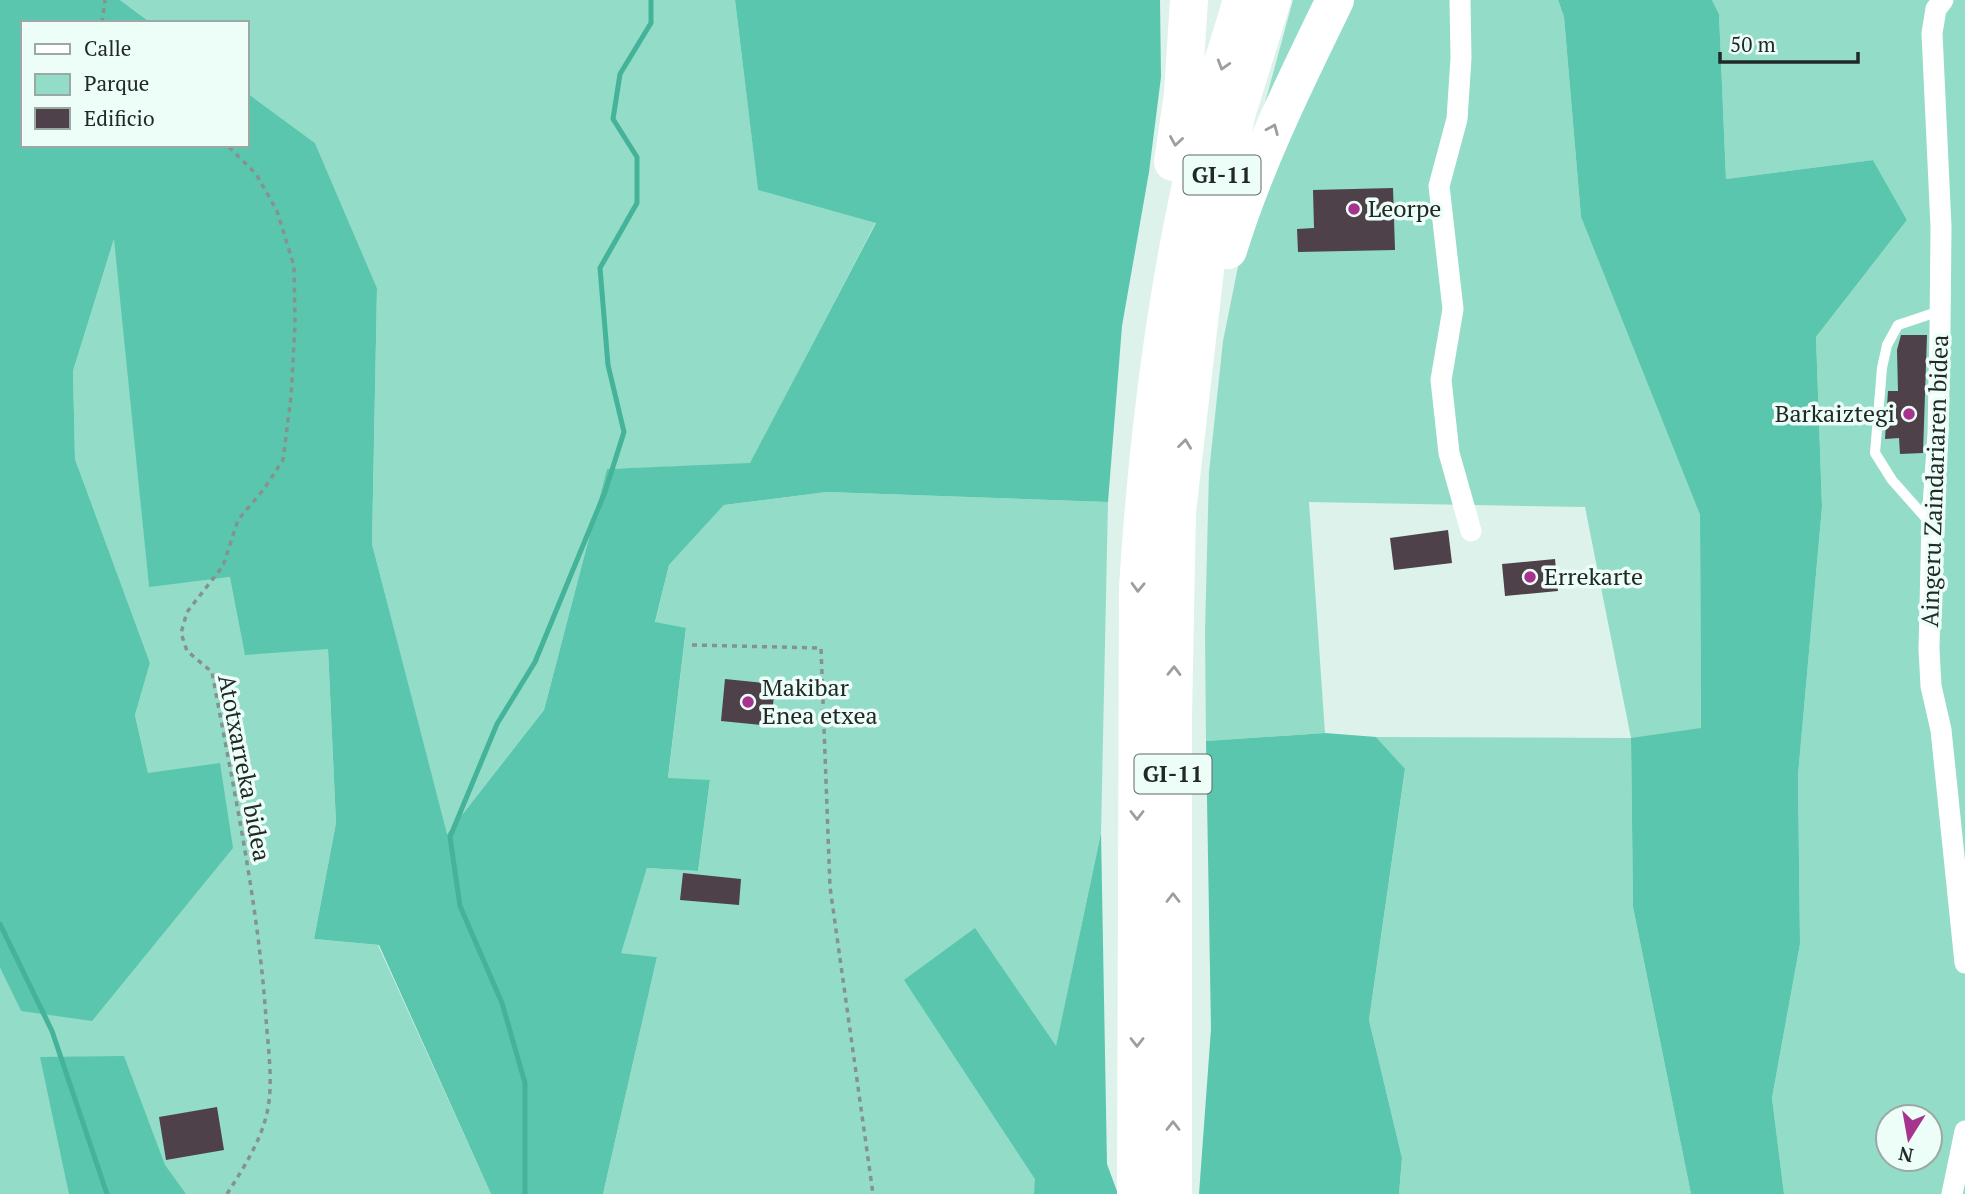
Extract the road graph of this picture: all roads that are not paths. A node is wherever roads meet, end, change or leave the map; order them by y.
1 (1189, 0) edge
2 (1242, 0) edge
3 (1272, 0) edge
4 (1335, 0) edge
5 (1460, 0) edge
6 (1943, 0) edge
7 (1940, 311) junction
8 (1195, 355) junction
9 (1142, 519) junction
10 (1932, 525) junction
11 (1471, 531) dead end
12 (1965, 963) edge
13 (1965, 1131) edge
14 (1136, 1194) edge
15 (1173, 1194) edge
16 (1952, 1194) edge

1 -> 9 highway
2 -> 9 highway, GI-11
3 - 8 highway, GI-11
8 -> 4 highway
5 - 11 street
6 - 7 street, Aingeru Zaindariaren bidea
7 - 10 street, Aingeru Zaindariaren bidea
7 - 10 lane
15 -> 8 highway, GI-11
9 -> 14 highway, GI-11
10 - 12 street, Aingeru Zaindariaren bidea
13 - 16 street

